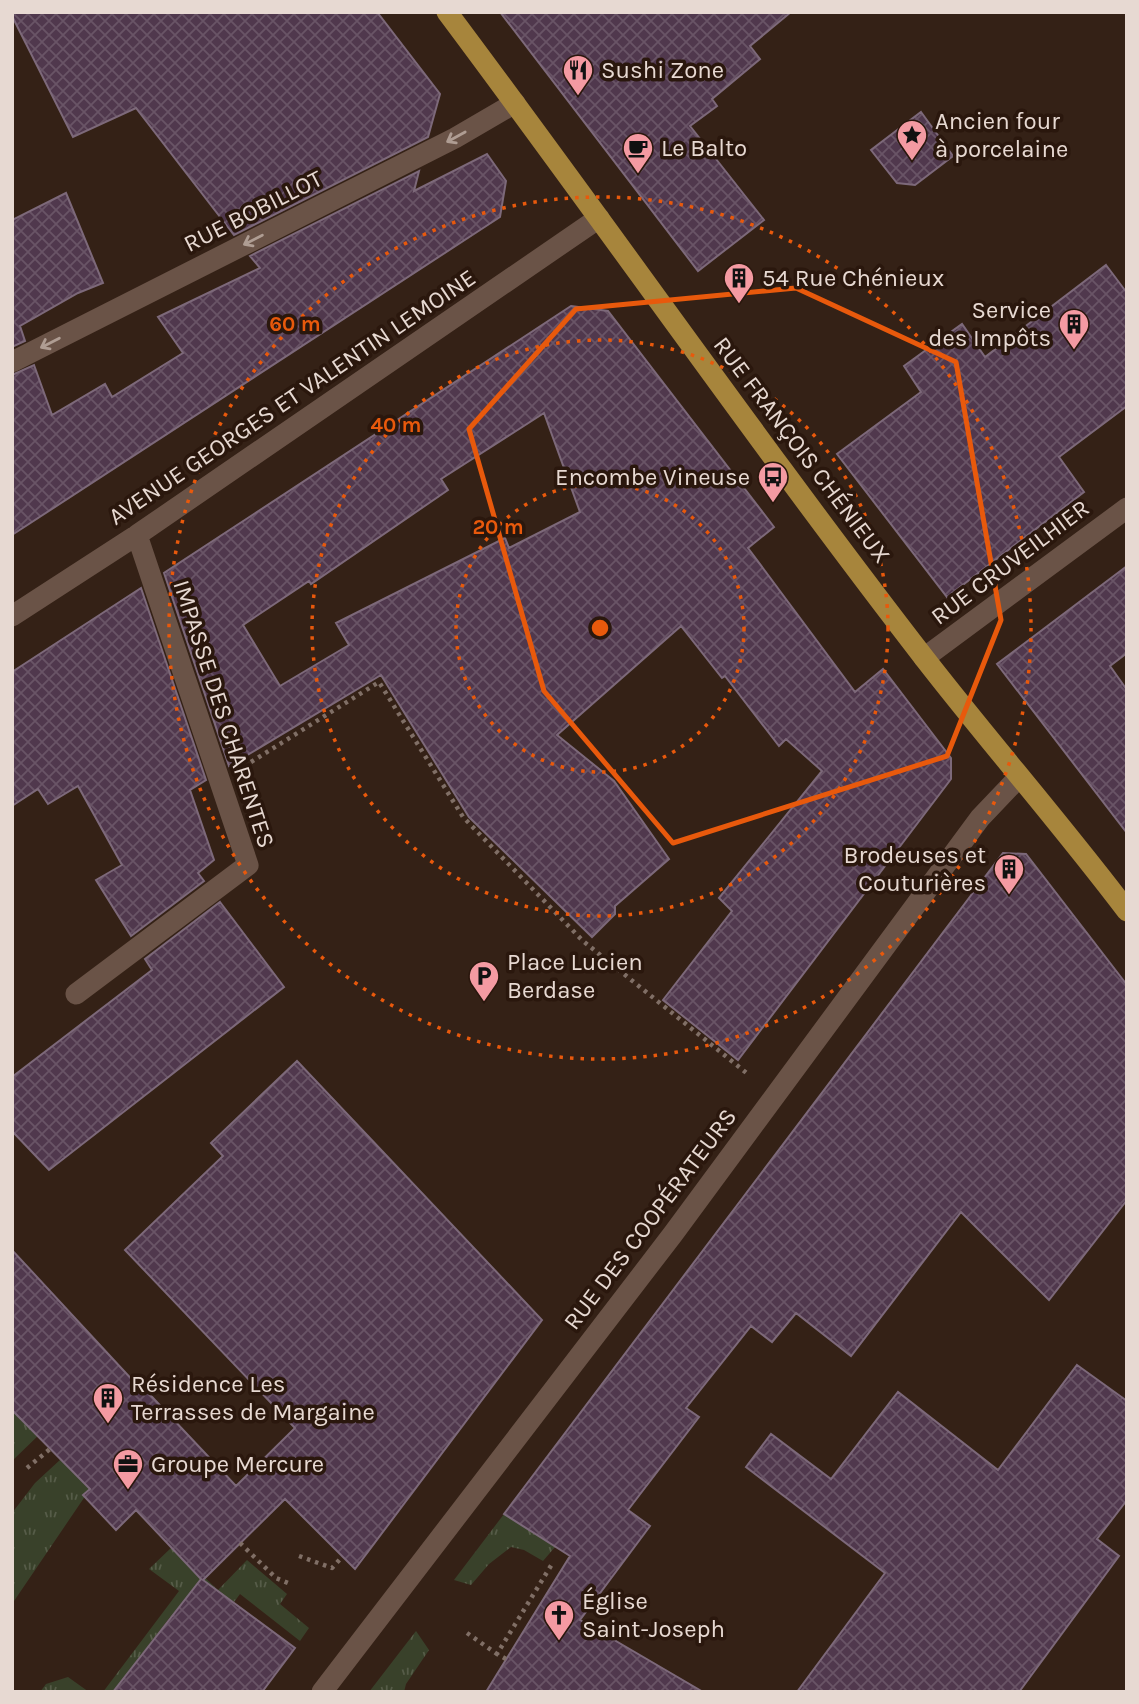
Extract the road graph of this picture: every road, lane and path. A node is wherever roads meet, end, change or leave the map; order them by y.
1 (447, 12) edge
2 (515, 103) junction
3 (599, 218) junction
4 (12, 362) edge
5 (1127, 508) edge
6 (137, 536) junction
7 (12, 616) edge
8 (924, 658) junction
9 (1019, 777) junction
10 (220, 780) junction
11 (1127, 911) edge
12 (76, 994) dead end
13 (776, 1095) junction
14 (50, 1449) dead end
15 (27, 1468) dead end
16 (240, 1543) dead end
17 (299, 1556) dead end
18 (342, 1556) dead end
19 (552, 1564) dead end
20 (288, 1583) dead end
21 (467, 1633) dead end
22 (497, 1654) junction
23 (506, 1659) dead end
24 (322, 1692) edge

1 - 2 main road, RUE FRANÇOIS CHÉNIEUX
2 - 3 main road, RUE FRANÇOIS CHÉNIEUX
2 -> 4 street, RUE BOBILLOT
3 - 6 street, AVENUE GEORGES ET VALENTIN LEMOINE
3 - 8 main road, RUE FRANÇOIS CHÉNIEUX
5 - 8 street, RUE CRUVEILHIER
6 - 7 street, AVENUE GEORGES ET VALENTIN LEMOINE
6 - 10 street, IMPASSE DES CHARENTES
8 - 9 main road, RUE FRANÇOIS CHÉNIEUX
9 - 11 main road, RUE FRANÇOIS CHÉNIEUX
9 - 13 street, RUE DES COOPÉRATEURS
10 - 12 street, IMPASSE DES CHARENTES
10 - 13 path
13 - 24 street, RUE DES COOPÉRATEURS
14 - 15 path
16 - 20 path
17 - 18 path
19 - 22 path
21 - 22 path
22 - 23 path

